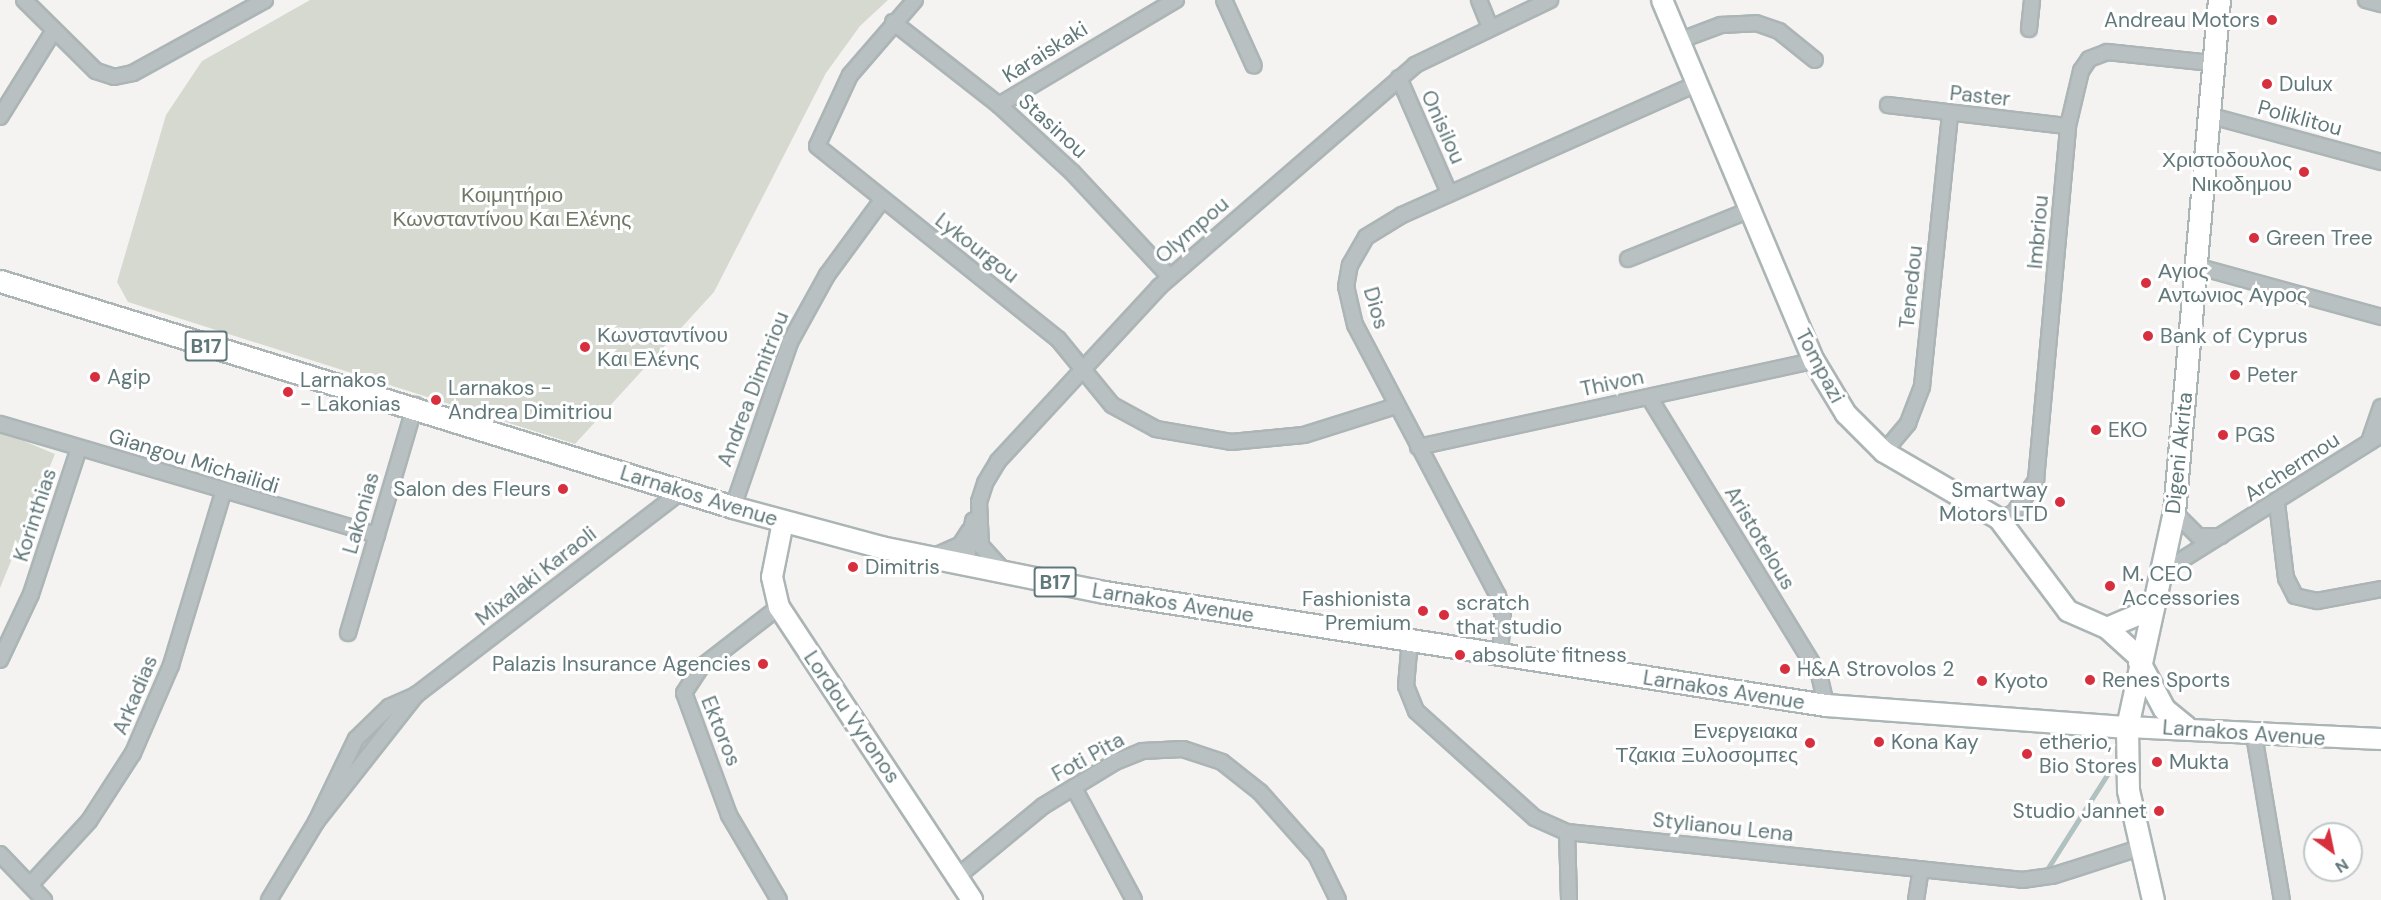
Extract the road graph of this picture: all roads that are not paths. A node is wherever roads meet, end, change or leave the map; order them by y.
1 (24, 0) edge
2 (265, 0) edge
3 (915, 0) edge
4 (1176, 0) edge
5 (1224, 0) edge
6 (1479, 0) edge
7 (1550, 0) edge
8 (1662, 0) edge
9 (2032, 0) edge
10 (2219, 0) edge
11 (2366, 0) edge
12 (2381, 4) edge
13 (893, 22) junction
14 (1489, 25) junction
15 (2029, 29) dead end
16 (53, 32) junction
17 (1681, 40) junction
18 (1815, 60) dead end
19 (2211, 63) junction
20 (1254, 66) dead end
21 (1399, 78) junction
22 (1698, 83) junction
23 (999, 105) junction
24 (1888, 105) dead end
25 (1950, 115) junction
26 (2208, 115) junction
27 (0, 117) edge
28 (2068, 126) junction
29 (2381, 162) edge
30 (1449, 193) junction
31 (882, 200) junction
32 (1750, 210) junction
33 (1628, 259) dead end
34 (2196, 266) junction
35 (1170, 277) junction
36 (0, 281) edge
37 (2381, 317) edge
38 (1814, 361) junction
39 (1082, 372) junction
40 (1649, 397) junction
41 (415, 405) junction
42 (1396, 406) junction
43 (2381, 407) edge
44 (0, 424) edge
45 (2375, 439) edge
46 (1418, 447) junction
47 (79, 448) junction
48 (1884, 452) junction
49 (682, 491) junction
50 (223, 493) junction
51 (979, 502) junction
52 (2277, 502) junction
53 (733, 507) junction
54 (2174, 512) junction
55 (1998, 519) junction
56 (783, 522) junction
57 (972, 527) junction
58 (2226, 535) junction
59 (377, 536) junction
60 (930, 557) junction
61 (966, 564) junction
62 (2163, 571) junction
63 (1006, 572) junction
64 (2381, 589) edge
65 (779, 607) junction
66 (2154, 608) junction
67 (2107, 628) junction
68 (348, 633) dead end
69 (1410, 640) junction
70 (1500, 656) junction
71 (0, 660) edge
72 (2140, 660) junction
73 (416, 695) junction
74 (1826, 705) junction
75 (2127, 727) junction
76 (2186, 727) junction
77 (364, 730) junction
78 (2254, 735) junction
79 (2381, 739) edge
80 (380, 744) junction
81 (1074, 788) junction
82 (316, 822) junction
83 (1567, 831) junction
84 (2139, 848) junction
85 (0, 854) edge
86 (1921, 870) junction
87 (958, 876) junction
88 (31, 884) junction
89 (44, 900) edge
90 (269, 900) edge
91 (779, 900) edge
92 (972, 900) edge
93 (1134, 900) edge
94 (1338, 900) edge
95 (1569, 900) edge
96 (1916, 900) edge
97 (2153, 900) edge
98 (2282, 900) edge

1 - 16 street
2 - 16 street
3 - 13 street, Lykourgou
4 - 23 street, Karaiskaki
5 - 20 street
6 - 14 street
7 - 14 street, Olympou
8 - 17 street, Tompazi
9 - 15 street
10 - 19 main road, Digeni Akrita
11 - 12 street
13 - 23 street, Stasinou
13 - 31 street, Lykourgou
14 - 21 street, Olympou
16 - 27 street
17 - 18 street
17 - 22 street, Tompazi
19 - 26 main road, Digeni Akrita
19 - 28 street, Imbriou
21 - 30 street, Onisilou
21 - 35 street, Olympou
22 - 30 street, Dios
22 - 32 street, Tompazi
23 - 35 street, Stasinou
24 - 25 street, Paster
25 - 28 street, Paster
25 - 48 street, Tenedou
26 - 29 street, Poliklitou
26 - 34 main road, Digeni Akrita
28 - 55 street, Imbriou
30 - 42 street, Dios
31 - 39 street, Lykourgou
31 - 53 street, Andrea Dimitriou
32 - 33 street
32 - 38 street, Tompazi
34 - 37 street
34 - 54 main road, Digeni Akrita
35 - 39 street, Olympou
36 - 41 main road, Larnakos Avenue / B17
38 - 40 street, Thivon
38 - 48 street, Tompazi
39 - 42 street, Lykourgou
39 - 51 street, Olympou
40 - 46 street, Thivon
40 - 74 street, Aristotelous
41 - 49 main road, Larnakos Avenue / B17
41 - 59 street, Lakonias
42 - 46 street, Dios
43 - 45 street
44 - 47 street, Giangou Michailidi
45 - 52 street, Archermou
46 - 70 street, Dios
47 - 50 street, Giangou Michailidi
47 - 71 street, Korinthias
48 - 55 street, Tompazi
49 - 53 main road, Larnakos Avenue / B17
49 - 73 street, Mixalaki Karaoli
50 - 59 street, Giangou Michailidi
50 - 88 street, Arkadias
51 - 57 street
51 - 63 street, Olympou
52 - 58 street, Archermou
52 - 64 street
53 - 56 main road, Larnakos Avenue / B17
54 - 58 street
54 - 62 main road, Digeni Akrita
55 - 67 street, Tompazi
56 - 60 main road, Larnakos Avenue / B17
56 - 65 street, Lordou Vyronos
57 - 60 street
57 - 61 street
58 - 62 street, Archermou
59 - 68 street, Lakonias
60 - 61 main road, Larnakos Avenue / B17
61 - 63 main road, Larnakos Avenue / B17
62 - 66 main road, Digeni Akrita
63 - 69 main road, Larnakos Avenue / B17
65 - 87 street, Lordou Vyronos
65 - 91 street, Ektoros
66 - 67 street
66 - 72 main road, Digeni Akrita
67 - 72 street, Tompazi
69 - 70 main road, Larnakos Avenue / B17
69 - 83 street, Stylianou Lena
70 - 74 main road, Larnakos Avenue / B17
72 - 75 main road, Digeni Akrita
72 - 76 main road
73 - 77 street, Mixalaki Karaoli
73 - 80 street, Mixalaki Karaoli
74 - 75 main road, Larnakos Avenue / B17
75 - 76 street, Larnakos Avenue
75 - 84 main road, Digeni Akrita
76 - 78 street, Larnakos Avenue
77 - 80 street
77 - 82 street, Mixalaki Karaoli
78 - 79 street, Larnakos Avenue
78 - 98 street
80 - 82 street, Mixalaki Karaoli
81 - 87 street, Foti Pita
81 - 93 street
81 - 94 street, Foti Pita
82 - 90 street, Mixalaki Karaoli
83 - 86 street, Stylianou Lena
83 - 95 street
84 - 86 street, Stylianou Lena
84 - 97 main road, Digeni Akrita
85 - 88 street
86 - 96 street
87 - 92 street, Lordou Vyronos
88 - 89 street

